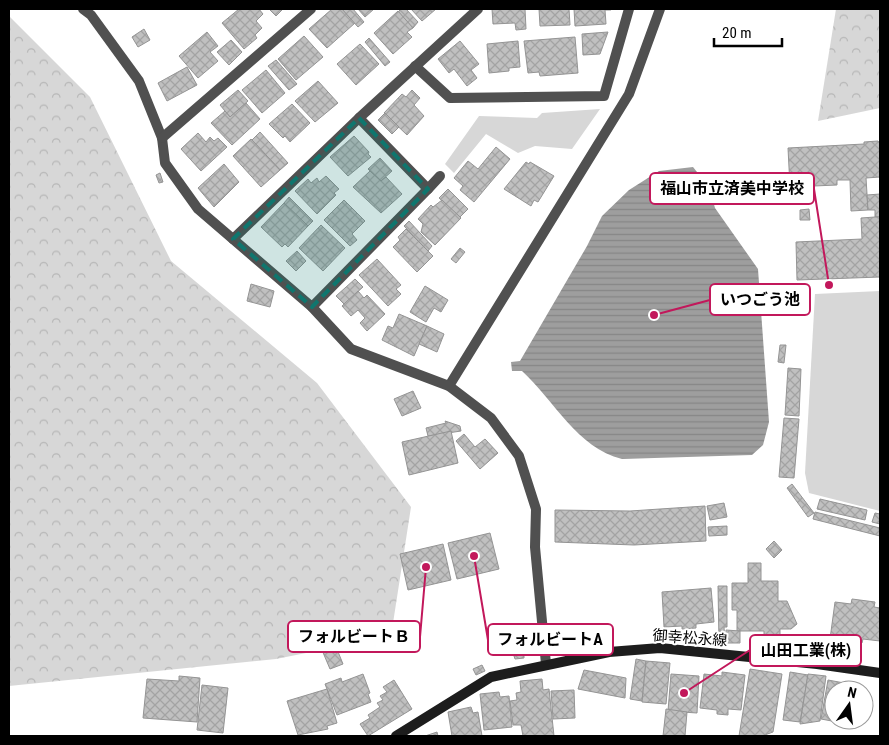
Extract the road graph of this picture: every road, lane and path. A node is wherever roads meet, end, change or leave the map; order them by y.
1 (83, 9) edge
2 (311, 9) edge
3 (478, 9) edge
4 (629, 9) edge
5 (660, 9) edge
6 (415, 66) junction
7 (359, 118) junction
8 (162, 138) junction
9 (440, 176) dead end
10 (428, 188) junction
11 (233, 239) junction
12 (312, 307) junction
13 (449, 386) junction
14 (546, 664) junction
15 (880, 674) edge
16 (396, 736) edge

1 - 8 street
2 - 8 street
3 - 6 street
4 - 6 street
5 - 13 street
6 - 7 street
7 - 10 street
7 - 11 street
8 - 11 street
9 - 10 street
10 - 12 street
11 - 12 street
12 - 13 street
13 - 14 street
14 - 15 main road, 御幸松永線
14 - 16 main road, 御幸松永線

